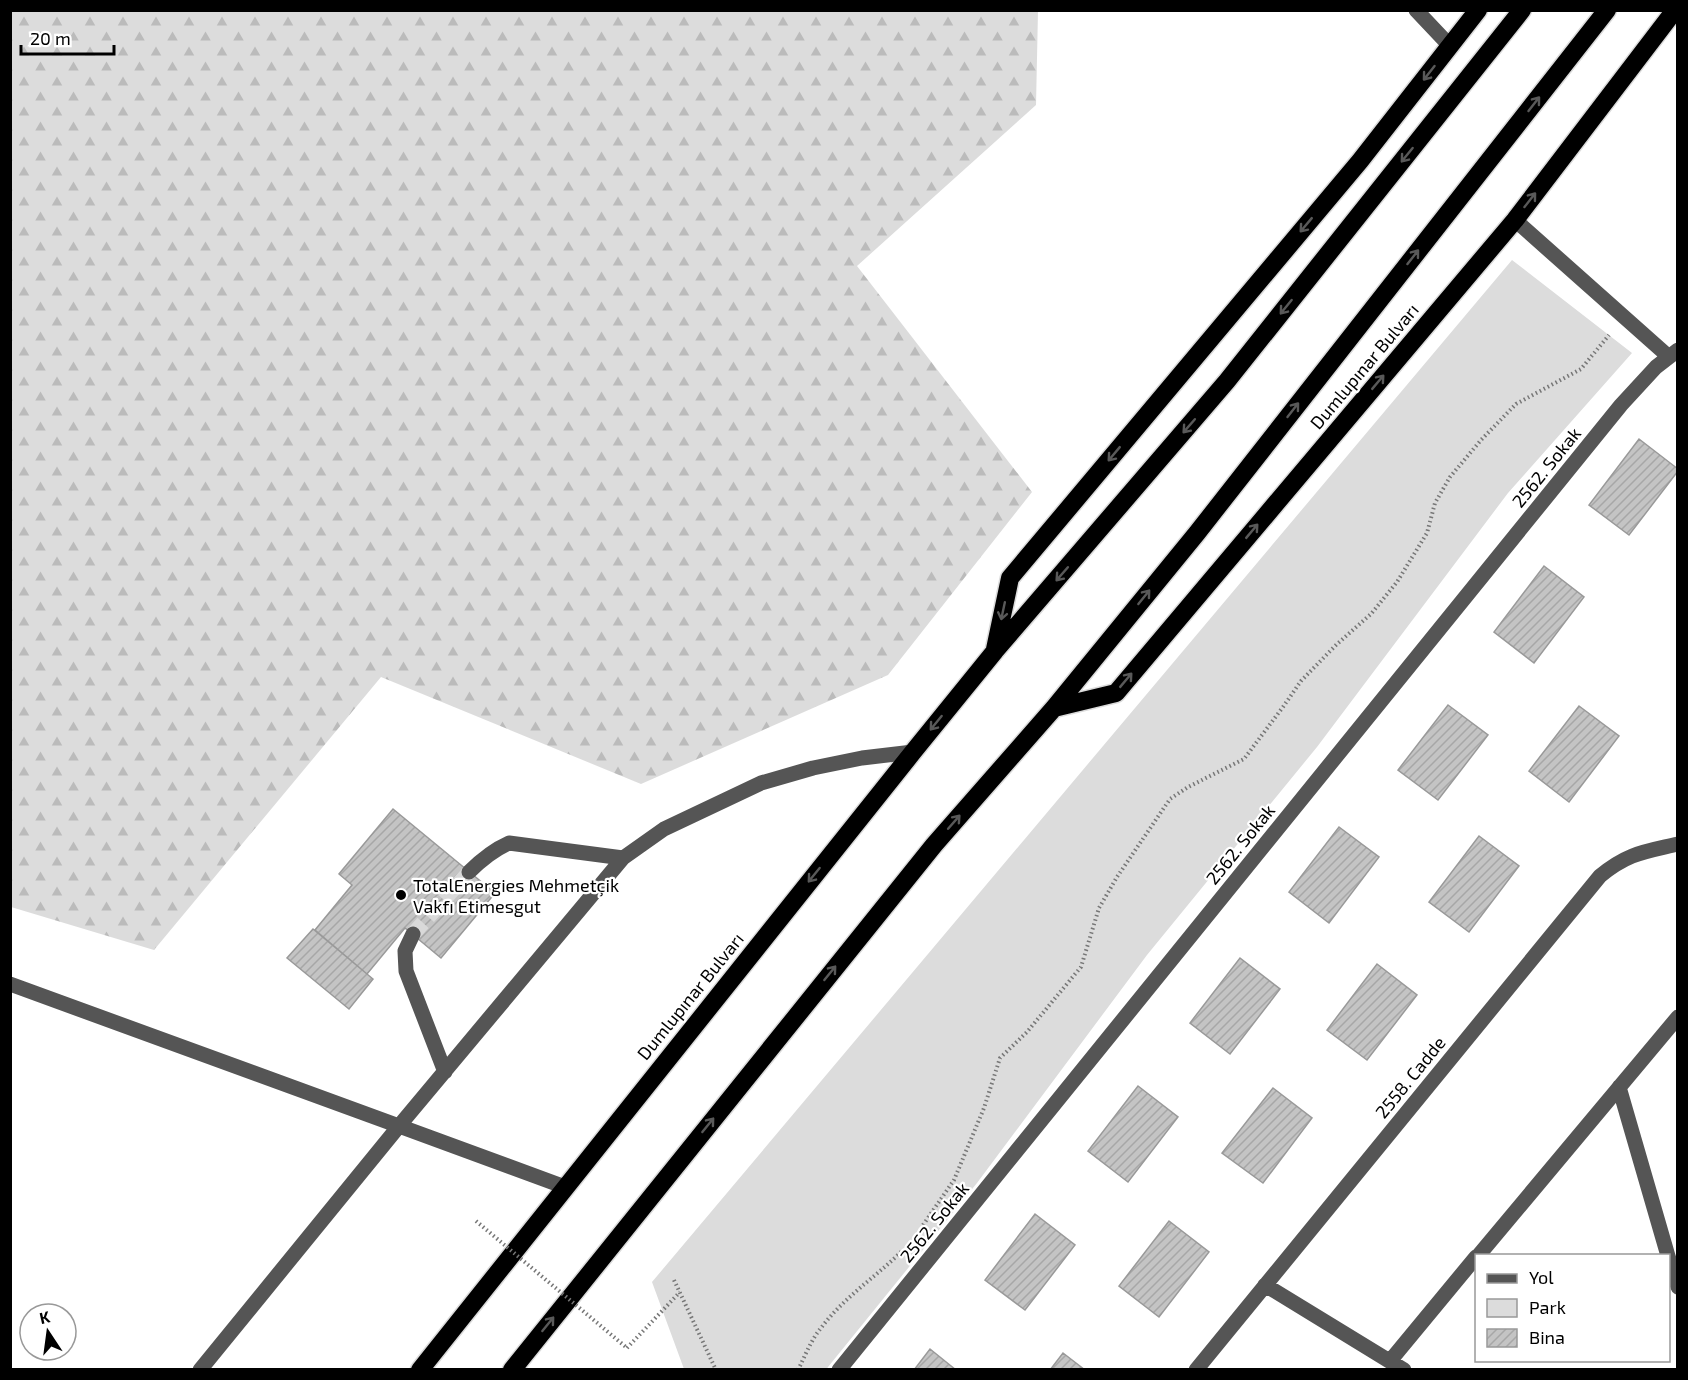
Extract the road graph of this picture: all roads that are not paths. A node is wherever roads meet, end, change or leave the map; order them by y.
1 (1416, 10) edge
2 (1478, 10) edge
3 (1522, 10) edge
4 (1607, 10) edge
5 (1675, 10) edge
6 (1450, 46) junction
7 (1515, 220) junction
8 (1672, 353) edge
9 (995, 651) junction
10 (1054, 708) junction
11 (913, 752) junction
12 (1677, 844) edge
13 (623, 858) junction
14 (469, 872) tunnel mouth
15 (413, 934) tunnel mouth
16 (10, 984) edge
17 (1677, 1017) edge
18 (445, 1072) junction
19 (1619, 1087) junction
20 (399, 1126) junction
21 (565, 1187) junction
22 (1479, 1254) edge
23 (1667, 1254) edge
24 (1475, 1258) edge
25 (1670, 1263) edge
26 (1265, 1285) junction
27 (1677, 1287) edge
28 (1390, 1361) junction
29 (200, 1370) edge
30 (420, 1370) edge
31 (512, 1370) edge
32 (839, 1370) edge
33 (1196, 1370) edge
34 (1404, 1370) edge

1 - 6 street
2 - 6 highway, Dumlupınar Bulvarı
3 -> 9 highway, Dumlupınar Bulvarı
10 -> 4 highway, Dumlupınar Bulvarı
7 -> 5 highway, Dumlupınar Bulvarı
6 -> 9 highway, Dumlupınar Bulvarı
7 - 8 street
10 -> 7 highway, Dumlupınar Bulvarı
8 - 32 street, 2562. Sokak
9 -> 11 highway, Dumlupınar Bulvarı
31 -> 10 highway, Dumlupınar Bulvarı
11 - 13 street
11 -> 21 highway, Dumlupınar Bulvarı
12 - 26 street, 2558. Cadde
13 - 14 street
13 - 18 street
15 - 18 street
16 - 20 street
17 - 19 street
18 - 20 street
19 - 22 street
19 - 23 street
20 - 21 street
20 - 29 street
21 - 30 highway, Dumlupınar Bulvarı
24 - 28 street
25 - 27 street
26 - 28 street
26 - 33 street, 2558. Cadde
28 - 34 street

